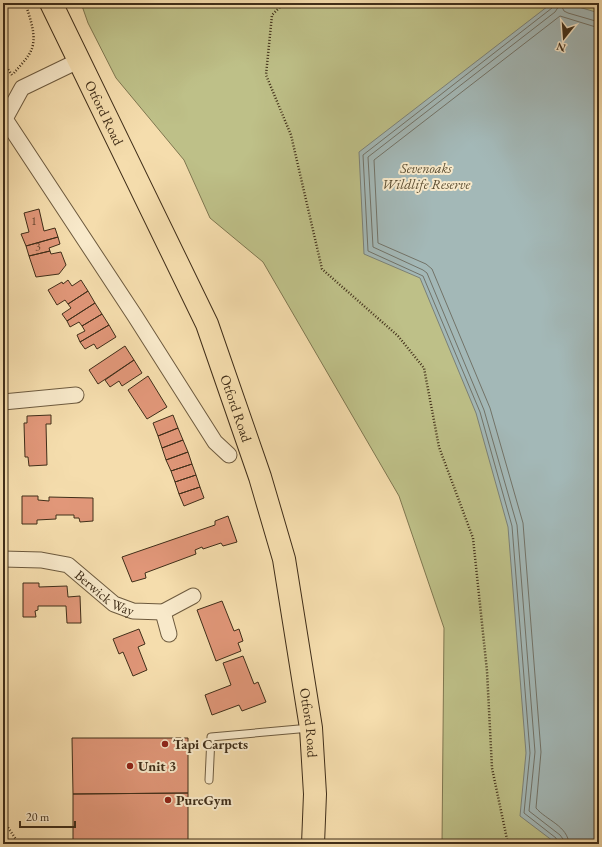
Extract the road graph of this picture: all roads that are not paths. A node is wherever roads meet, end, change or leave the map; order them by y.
1 (51, 3) edge
2 (80, 60) junction
3 (4, 123) edge
4 (76, 394) dead end
5 (3, 402) edge
6 (229, 455) dead end
7 (3, 559) edge
8 (193, 596) dead end
9 (163, 612) junction
10 (169, 634) dead end
11 (311, 728) junction
12 (209, 780) dead end
13 (313, 844) edge

1 - 2 main road, Otford Road
2 - 3 street
2 - 11 main road, Otford Road
3 - 6 street, Otford Road
4 - 5 street
7 - 9 street, Berwick Way
8 - 9 street, Berwick Way
9 - 10 street
11 - 12 lane
11 - 13 main road, Otford Road

